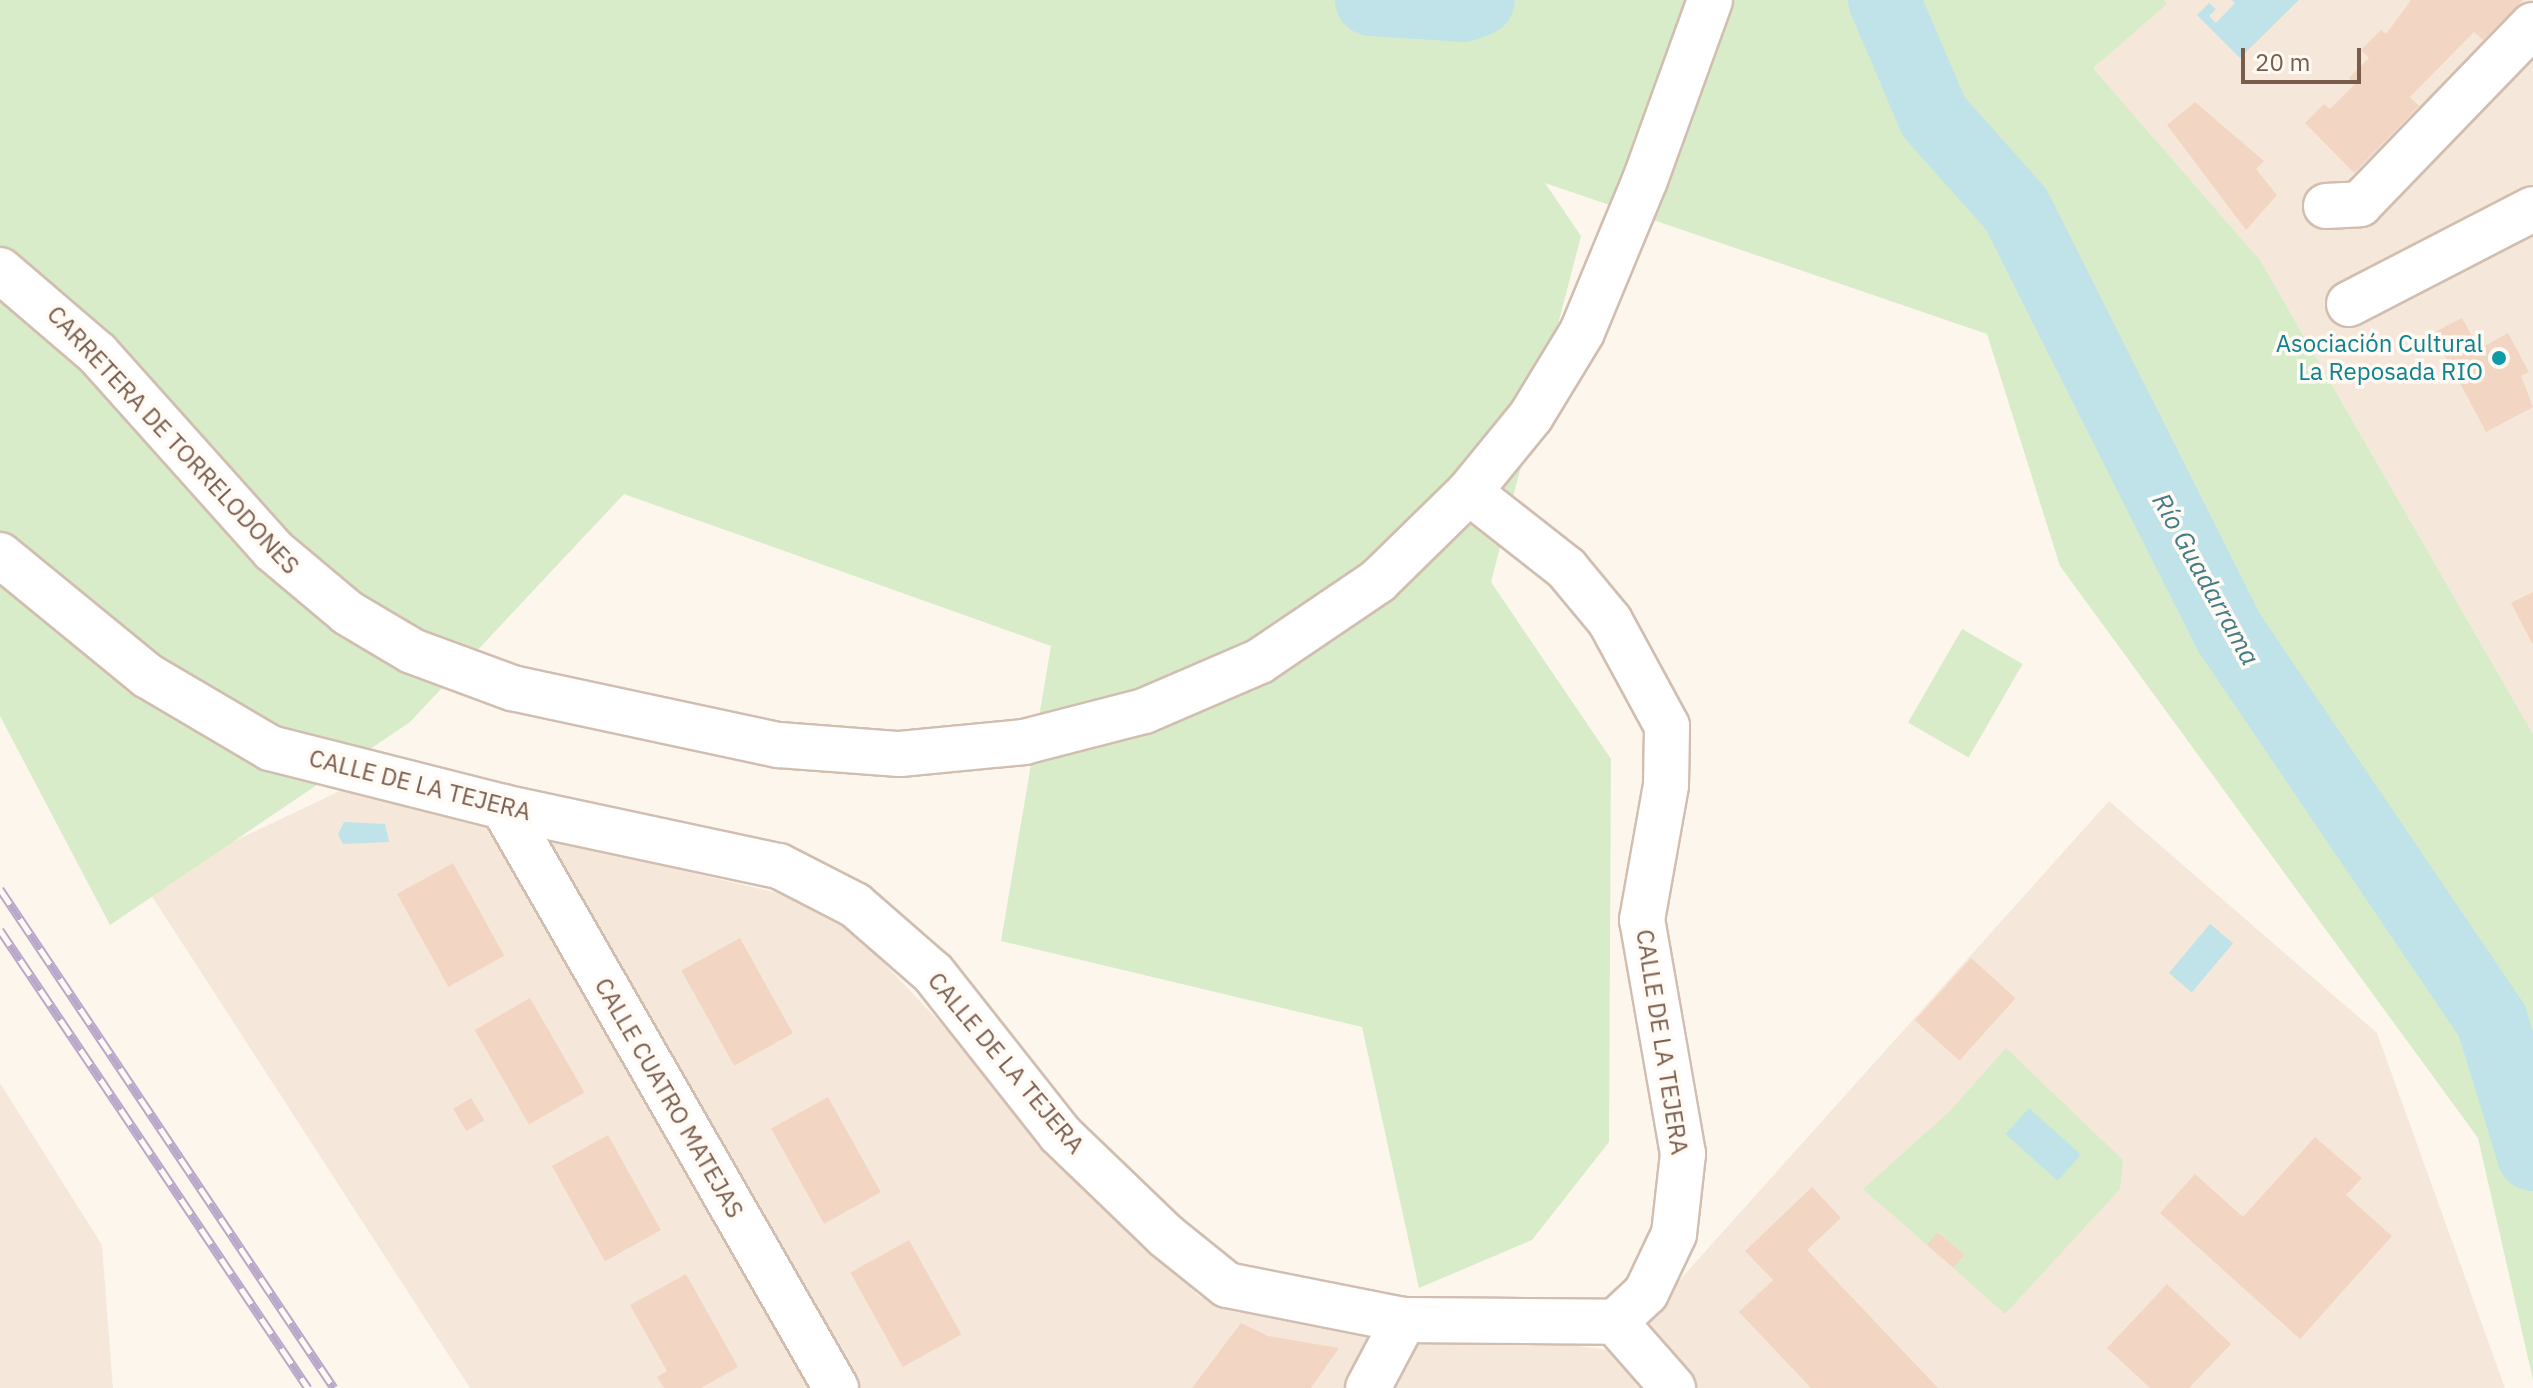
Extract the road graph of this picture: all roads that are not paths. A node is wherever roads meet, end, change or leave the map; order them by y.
1 (1710, 0) edge
2 (2533, 25) edge
3 (2326, 206) dead end
4 (2533, 209) edge
5 (0, 270) edge
6 (2349, 304) dead end
7 (1469, 492) junction
8 (0, 555) edge
9 (503, 807) junction
10 (1404, 1320) junction
11 (1615, 1322) junction
12 (836, 1388) edge
13 (1368, 1388) edge
14 (1673, 1388) edge

1 - 7 street, CARRETERA DE TORRELODONES
2 - 3 street
4 - 6 street
5 - 7 street, CARRETERA DE TORRELODONES
7 - 11 street, CALLE DE LA TEJERA
8 - 9 street, CALLE DE LA TEJERA
9 - 10 street, CALLE DE LA TEJERA
9 - 12 street, CALLE CUATRO MATEJAS
10 - 11 street, CALLE DE LA TEJERA
10 - 13 street
11 - 14 street

